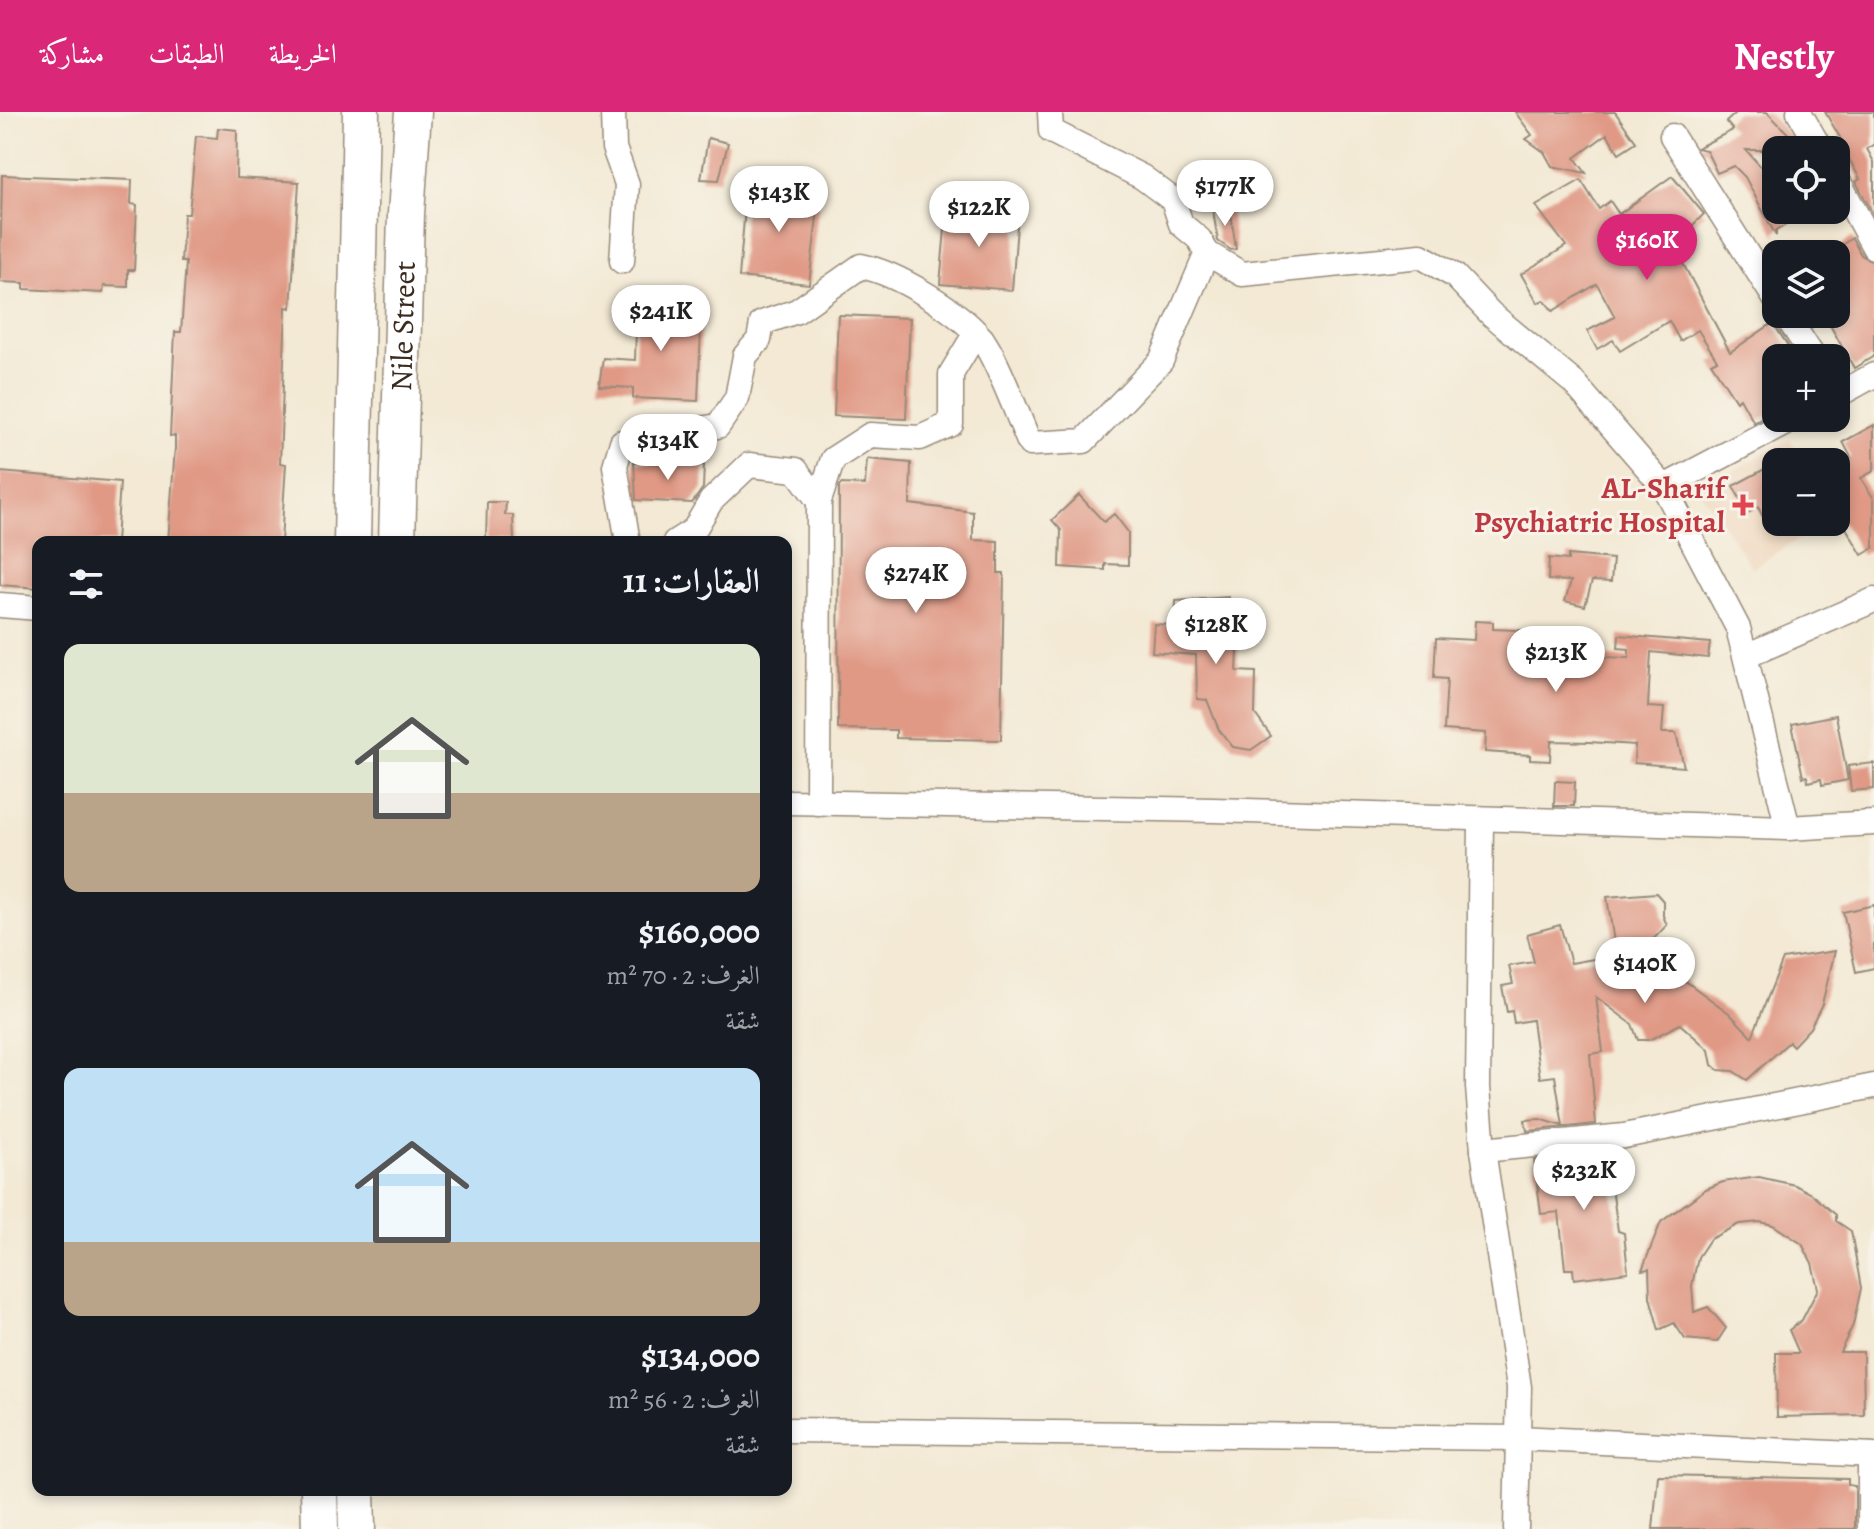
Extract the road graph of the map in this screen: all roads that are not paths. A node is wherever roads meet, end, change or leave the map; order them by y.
1 (361, 112) edge
2 (413, 112) edge
3 (613, 112) edge
4 (1050, 112) edge
5 (1799, 112) edge
6 (1672, 136) dead end
7 (1813, 136) edge
8 (1850, 192) edge
9 (1865, 209) edge
10 (1874, 247) edge
11 (1207, 253) junction
12 (622, 261) dead end
13 (1762, 278) edge
14 (982, 339) junction
15 (1874, 375) edge
16 (1850, 387) edge
17 (1768, 432) edge
18 (1664, 487) junction
19 (819, 501) junction
20 (352, 536) edge
21 (397, 536) edge
22 (627, 536) edge
23 (684, 536) edge
24 (1874, 600) edge
25 (0, 605) edge
26 (32, 608) edge
27 (1746, 656) junction
28 (792, 802) edge
29 (818, 803) junction
30 (1481, 820) junction
31 (1874, 823) edge
32 (1788, 828) junction
33 (1874, 1086) edge
34 (1483, 1150) junction
35 (792, 1430) edge
36 (1518, 1438) junction
37 (1872, 1455) edge
38 (319, 1496) edge
39 (356, 1496) edge
40 (320, 1529) edge
41 (357, 1529) edge
42 (1516, 1529) edge
43 (1870, 1529) edge

1 - 20 main road, Nile Street
2 - 21 main road, Nile Street
3 - 12 street
4 - 11 street
5 - 7 street
6 - 13 street
8 - 9 street
9 - 10 street
11 - 14 street
11 - 18 street
14 - 19 street
14 - 22 street
15 - 16 street
17 - 18 street
18 - 27 street
19 - 23 street
19 - 29 street
24 - 27 street
25 - 26 street
27 - 32 street
28 - 29 street
29 - 30 street
30 - 32 street
30 - 34 street
31 - 32 street
33 - 34 street
34 - 36 street
35 - 36 street
36 - 37 street
36 - 42 street
37 - 43 street
38 - 40 main road
39 - 41 main road

